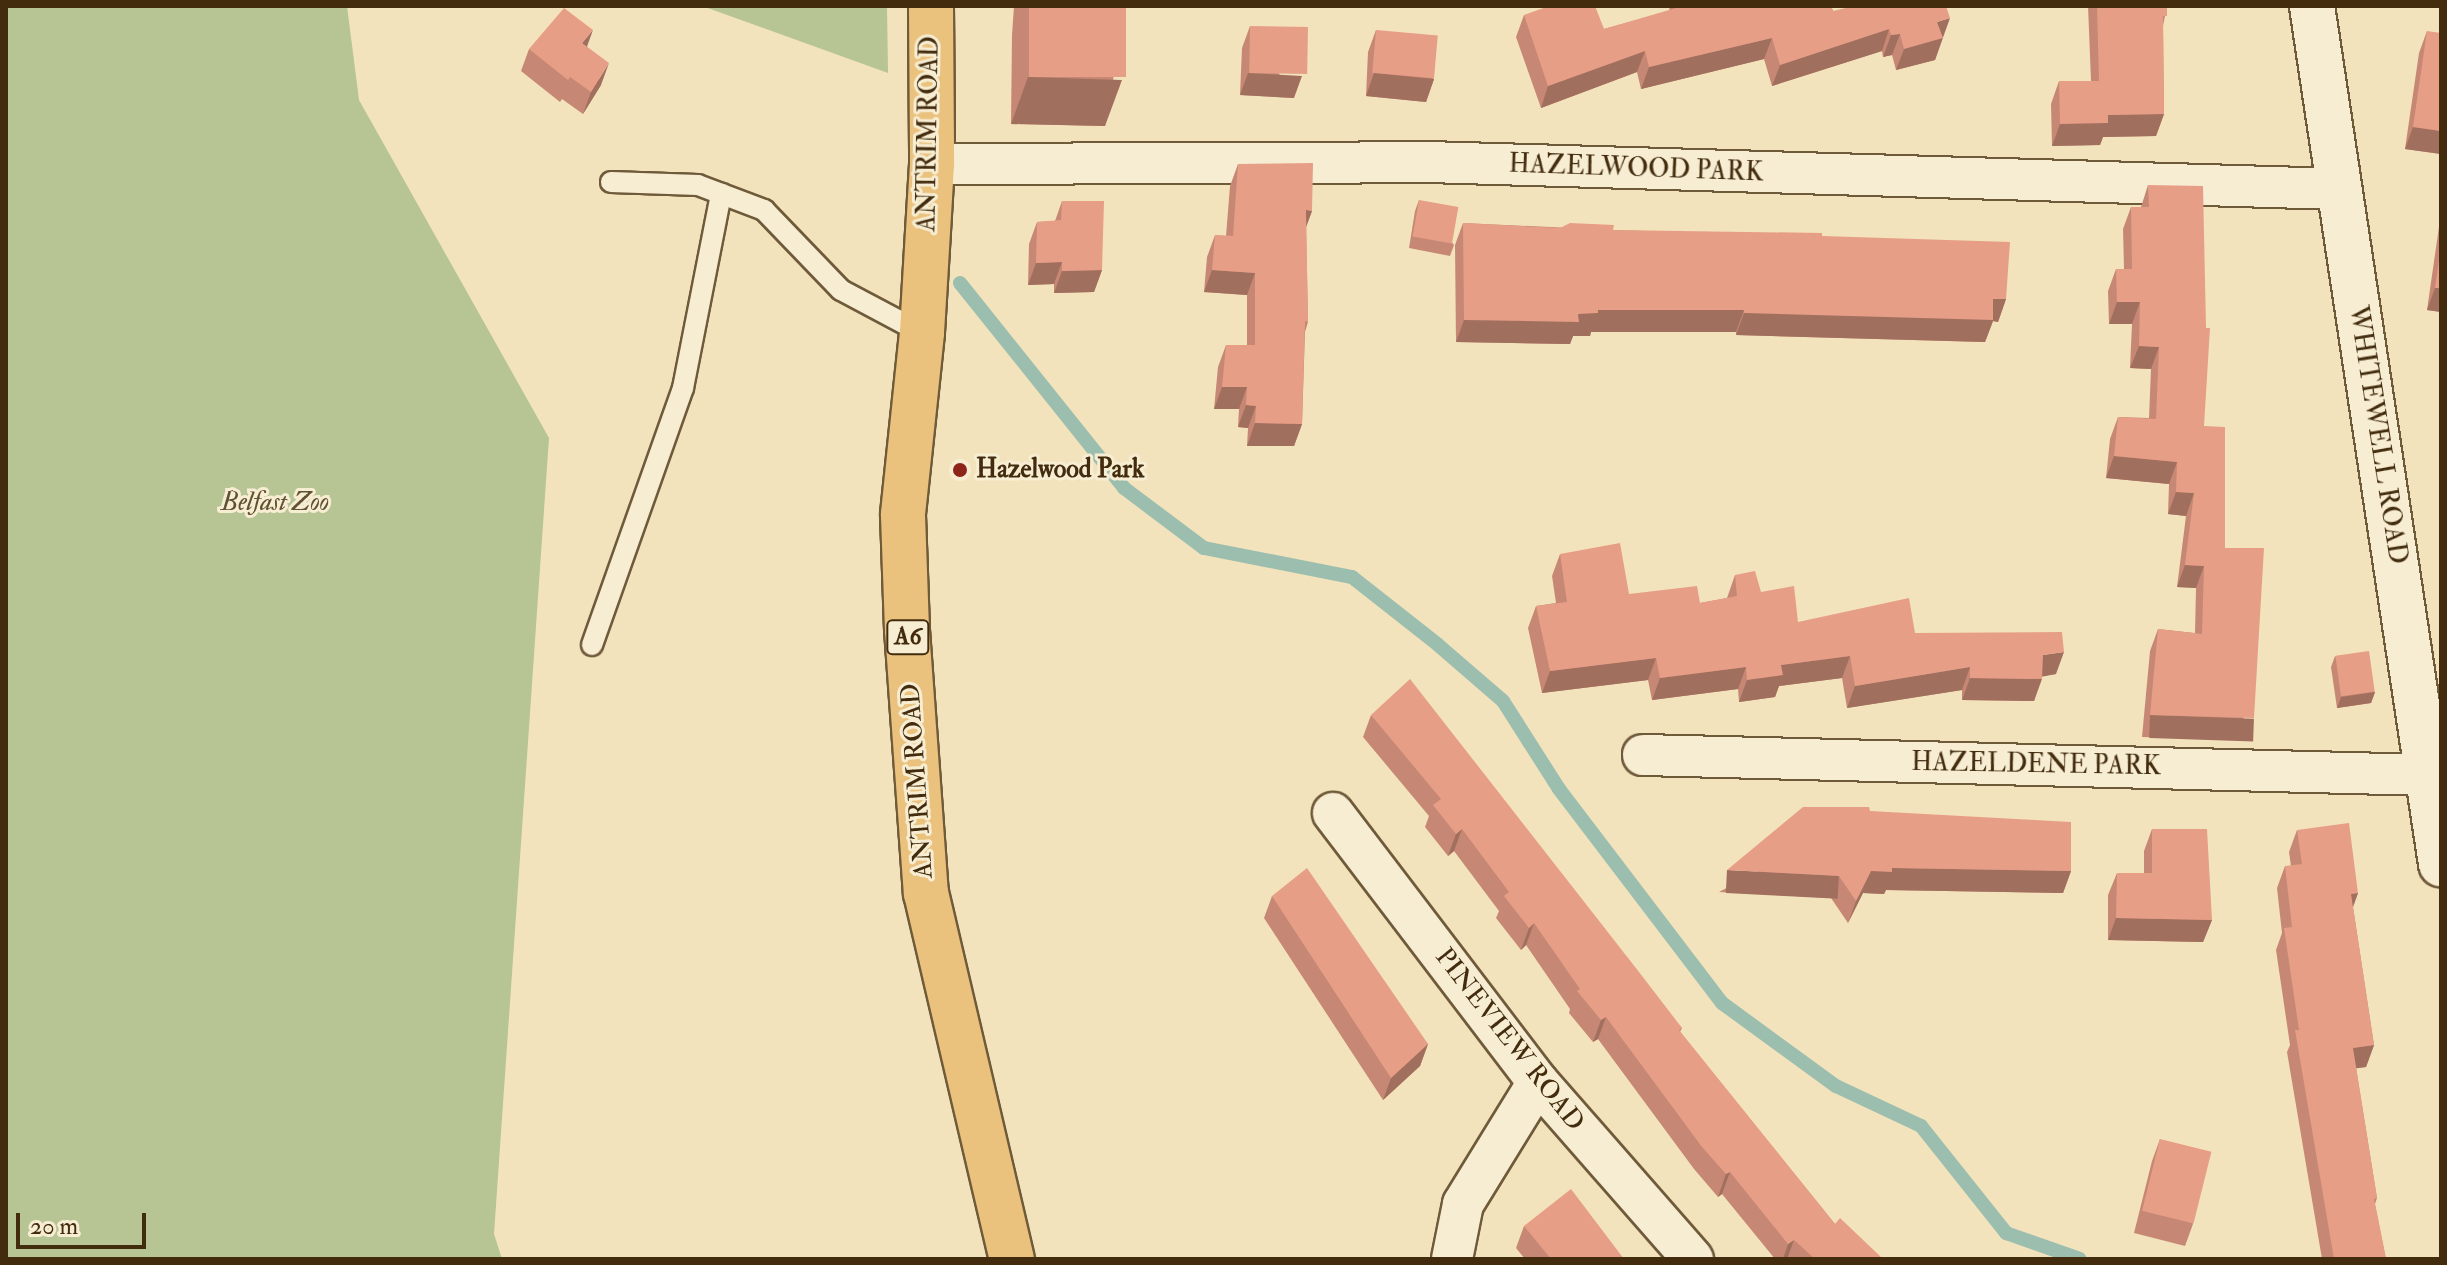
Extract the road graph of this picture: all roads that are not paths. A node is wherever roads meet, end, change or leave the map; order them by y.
1 (931, 6) edge
2 (2312, 6) edge
3 (932, 164) junction
4 (611, 182) dead end
5 (2340, 189) junction
6 (721, 194) junction
7 (922, 333) junction
8 (592, 645) dead end
9 (1643, 755) dead end
10 (2429, 775) junction
11 (1333, 813) dead end
12 (2439, 838) edge
13 (1538, 1082) junction
14 (1012, 1259) edge
15 (1452, 1259) edge
16 (1693, 1259) edge

1 - 3 main road, ANTRIM ROAD / A6
2 - 5 street, WHITEWELL ROAD
3 - 5 street, HAZELWOOD PARK
3 - 7 main road, ANTRIM ROAD / A6
4 - 6 lane
5 - 10 street, WHITEWELL ROAD
6 - 7 lane
6 - 8 lane
7 - 14 main road, ANTRIM ROAD / A6
9 - 10 street, HAZELDENE PARK
10 - 12 street, WHITEWELL ROAD
11 - 13 street, PINEVIEW ROAD
13 - 15 street
13 - 16 street, PINEVIEW ROAD

